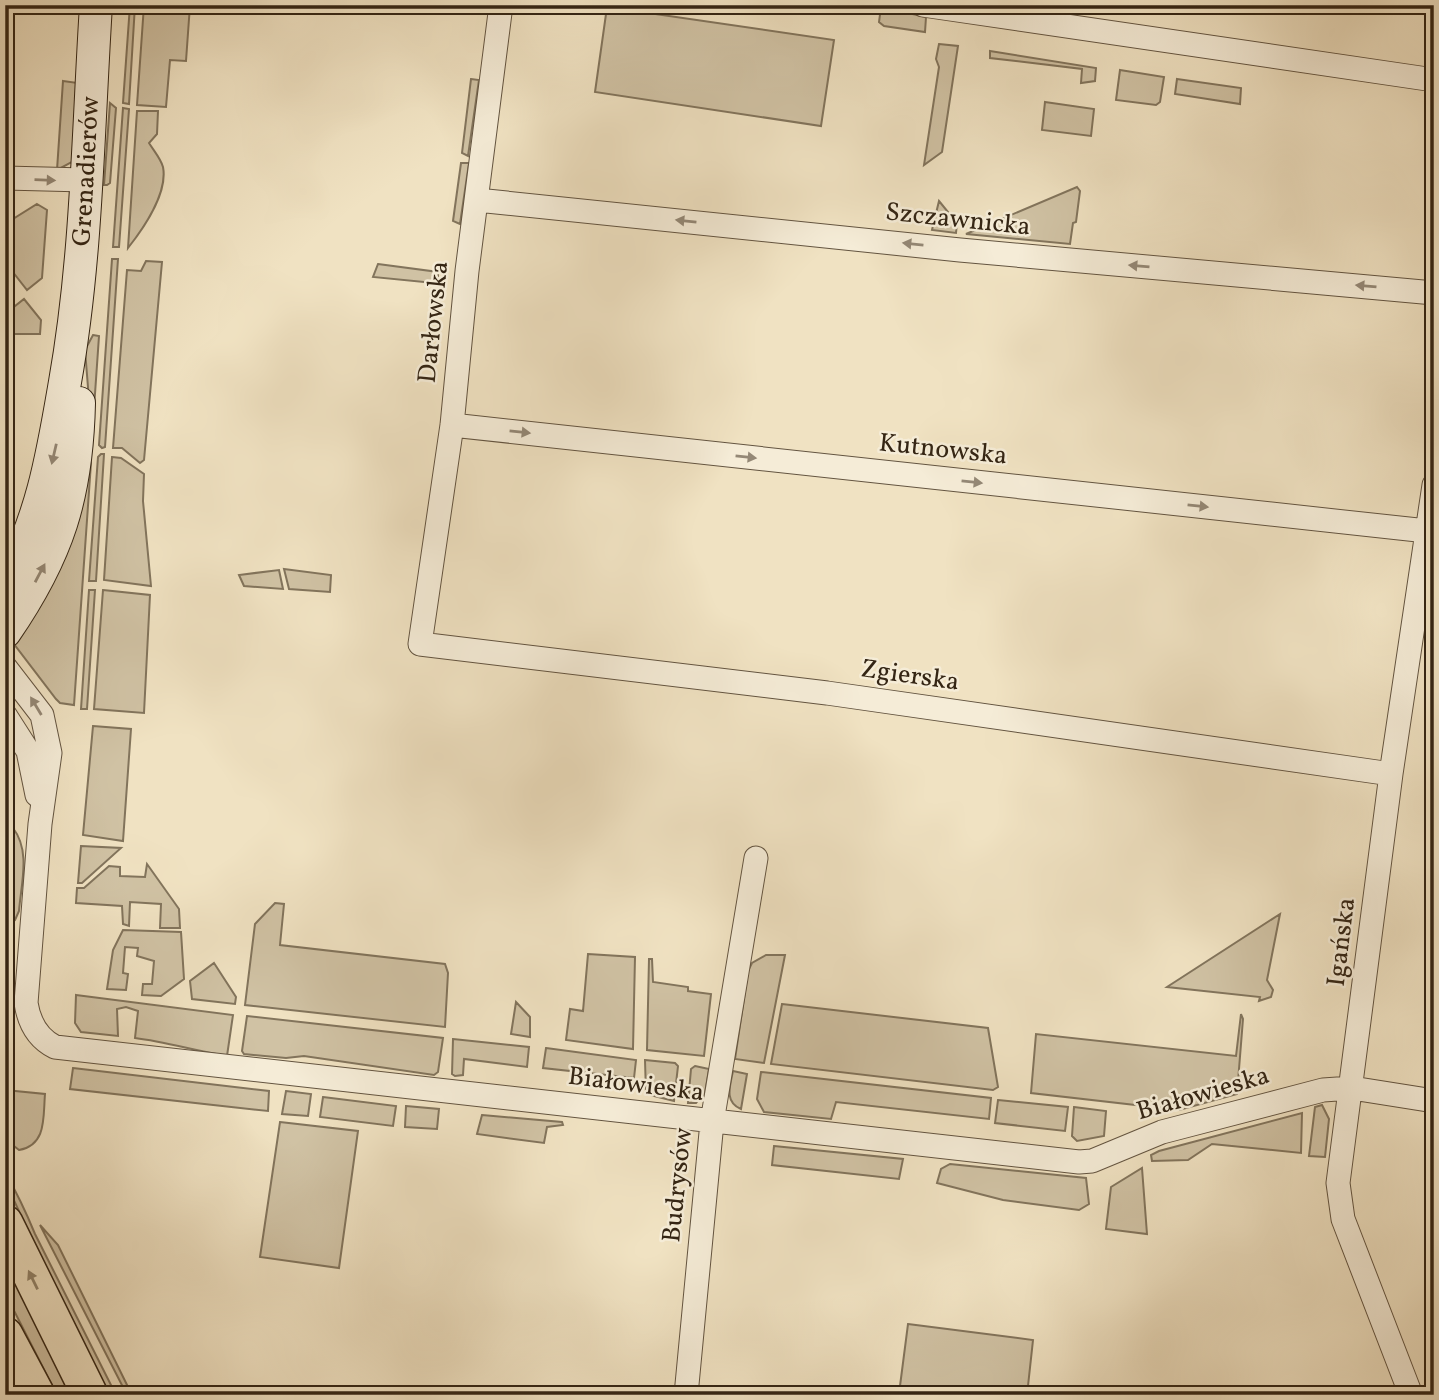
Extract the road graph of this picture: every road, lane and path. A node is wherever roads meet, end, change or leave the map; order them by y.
1 (96, 5) edge
2 (501, 5) edge
3 (923, 5) edge
4 (1434, 80) edge
5 (5, 178) edge
6 (85, 180) junction
7 (477, 201) junction
8 (1434, 293) edge
9 (74, 339) junction
10 (452, 425) junction
11 (1434, 485) edge
12 (1427, 531) junction
13 (5, 584) edge
14 (5, 632) edge
15 (420, 644) joint
16 (5, 667) edge
17 (5, 715) edge
18 (1391, 774) junction
19 (40, 824) junction
20 (756, 858) dead end
21 (1352, 1088) junction
22 (1434, 1101) edge
23 (712, 1122) junction
24 (5, 1223) edge
25 (5, 1335) edge
26 (37, 1395) edge
27 (90, 1395) edge
28 (686, 1395) edge
29 (1410, 1395) edge

1 - 6 street, Grenadierów
2 - 7 street, Darłowska
3 - 4 street
5 -> 6 street
6 - 9 street, Grenadierów
8 -> 7 street, Szczawnicka
7 - 10 street, Darłowska
9 -> 13 street, Grenadierów
14 -> 9 street, Grenadierów
10 -> 12 street, Kutnowska
10 - 15 street, Darłowska
11 - 12 street, Igańska
12 - 18 street, Igańska
15 - 18 street, Zgierska
19 -> 16 street, Białowieska
17 - 19 street, Białowieska
18 - 21 street, Igańska
19 - 23 street, Białowieska
20 - 23 street, Budrysów
21 - 22 street, Białowieska
21 - 23 street, Białowieska
21 - 29 street, Igańska
23 - 28 street, Budrysów
27 -> 24 main road
25 - 26 main road

